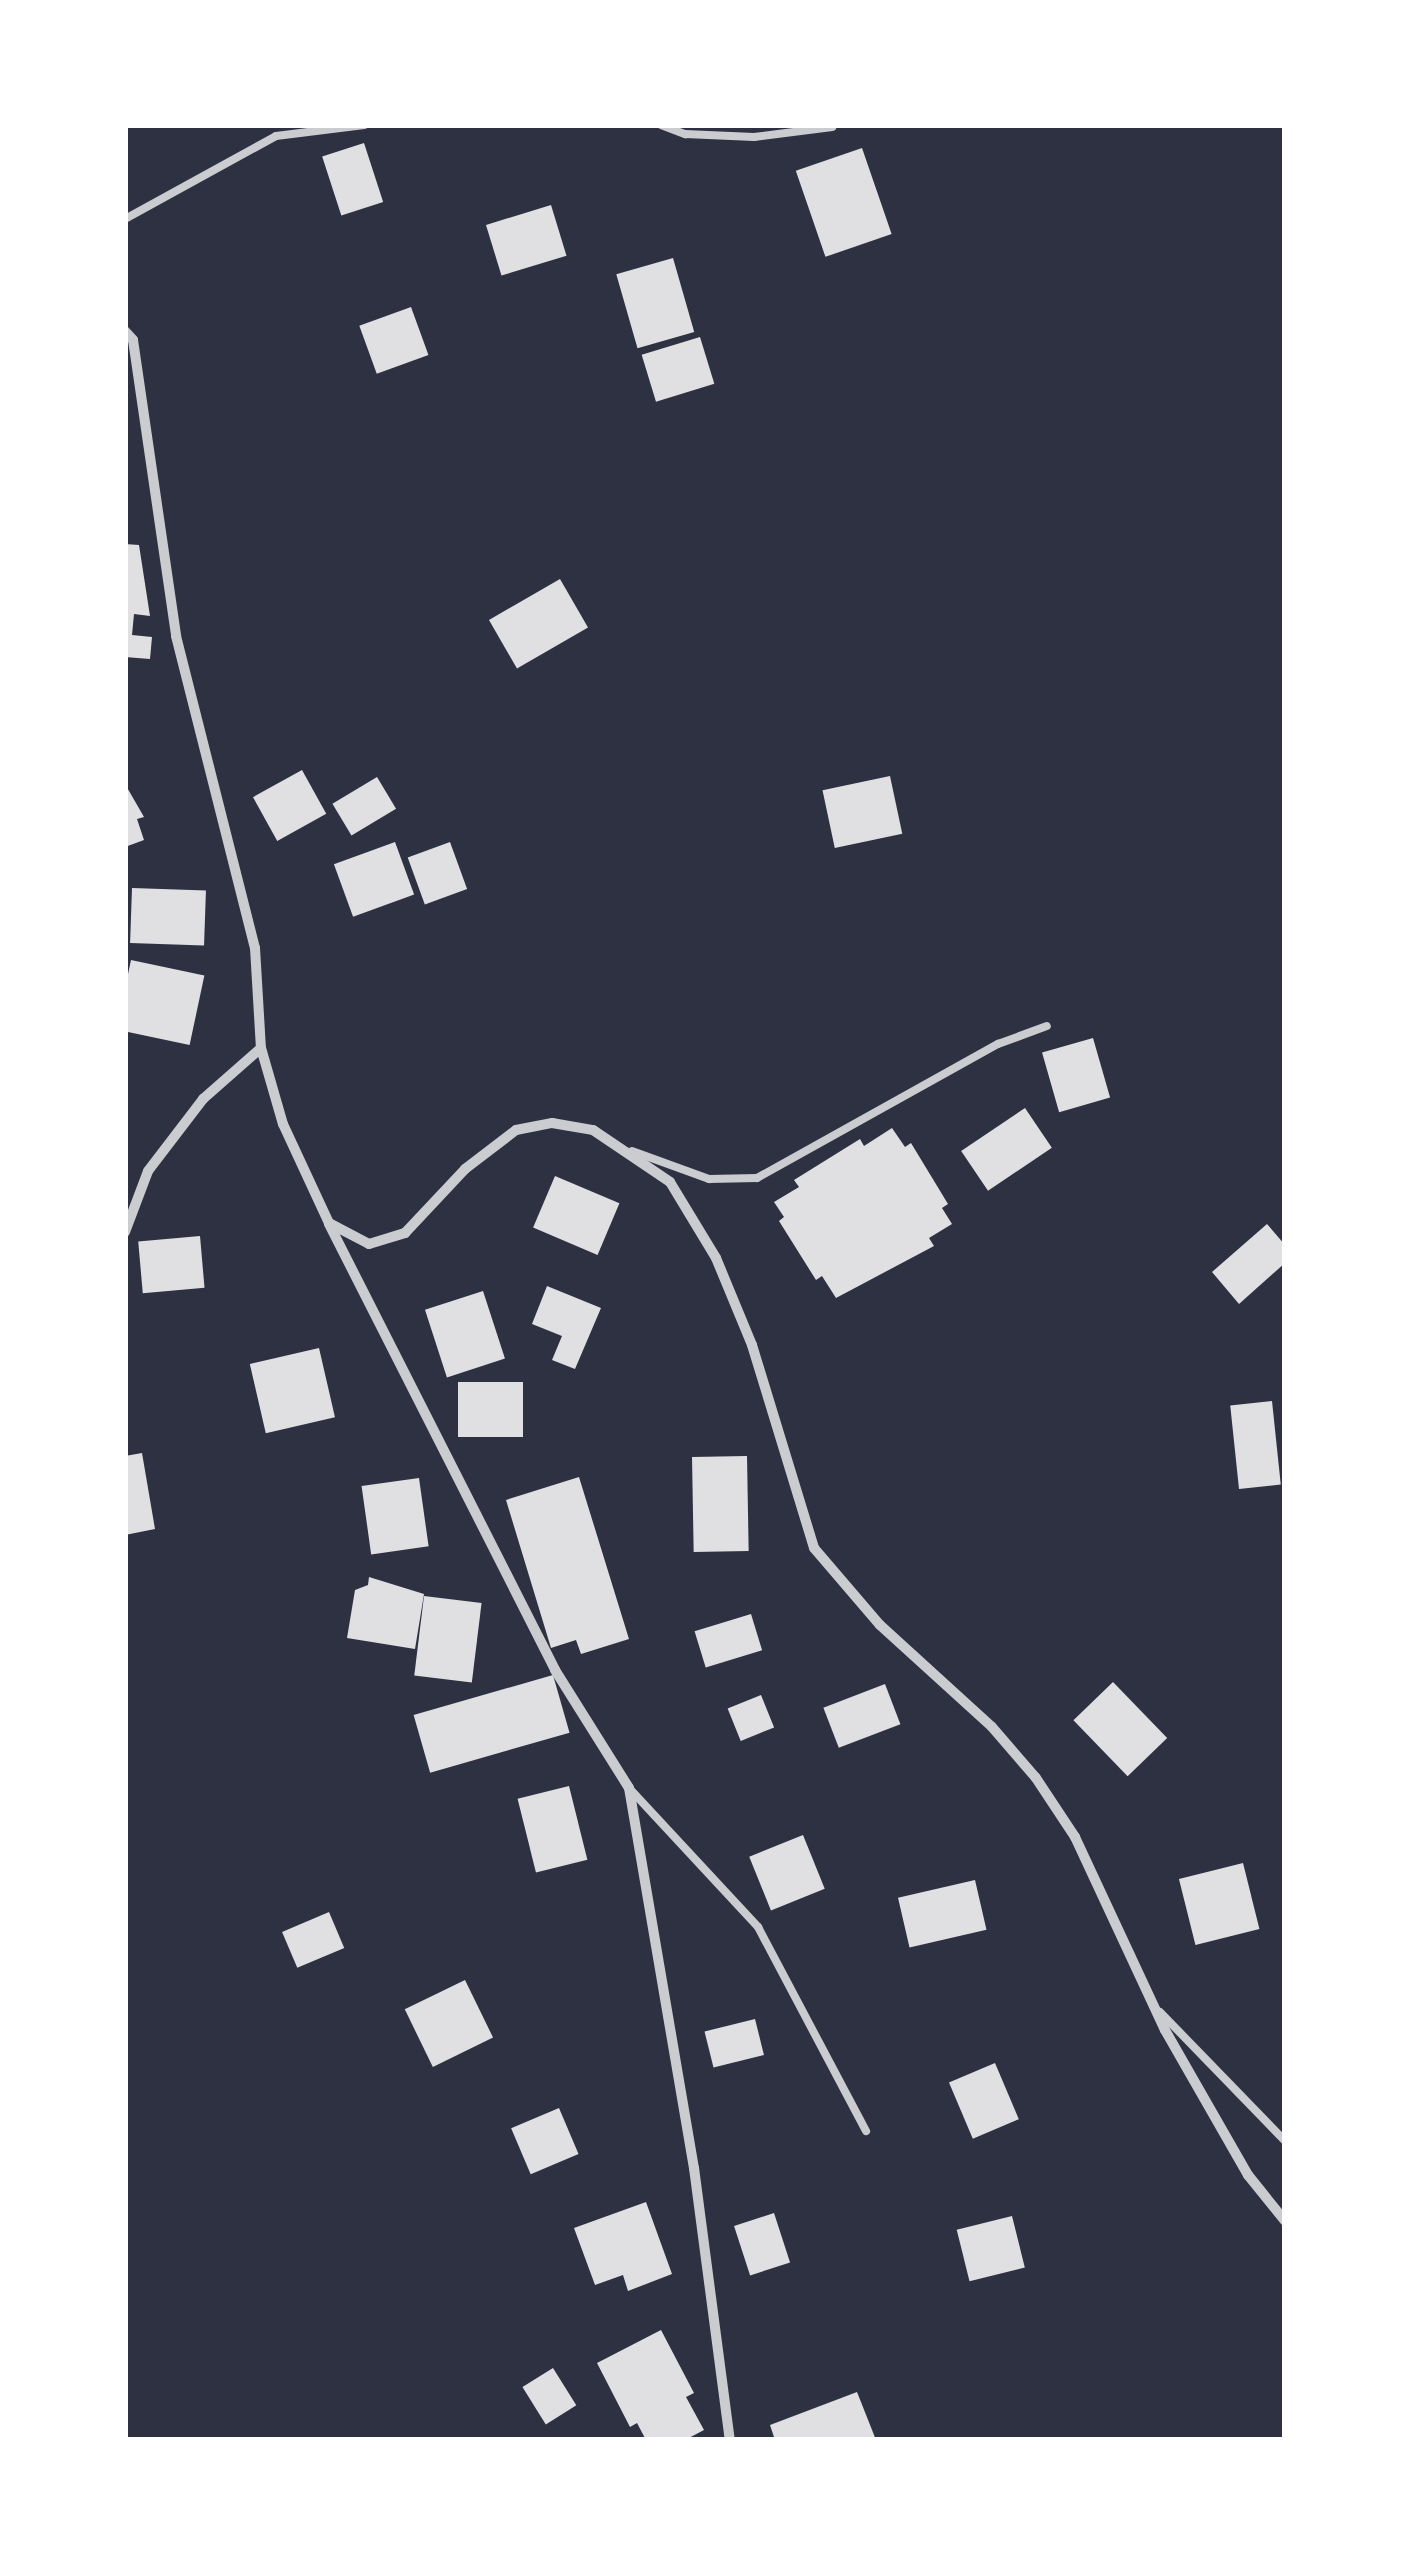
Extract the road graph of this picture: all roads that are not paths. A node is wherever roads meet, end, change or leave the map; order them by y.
1 (364, 125) edge
2 (661, 125) edge
3 (345, 126) edge
4 (832, 127) edge
5 (125, 218) edge
6 (125, 330) edge
7 (1047, 1026) dead end
8 (260, 1048) junction
9 (632, 1151) junction
10 (329, 1223) junction
11 (125, 1232) edge
12 (629, 1788) junction
13 (1154, 2005) junction
14 (866, 2131) dead end
15 (1285, 2141) edge
16 (1285, 2221) edge
17 (730, 2440) edge

1 - 3 lane
2 - 4 lane
3 - 5 lane
6 - 8 street
7 - 9 lane
8 - 10 street
8 - 11 street
9 - 10 street
9 - 13 street
10 - 12 street
12 - 14 lane
12 - 17 street
13 - 15 lane
13 - 16 street

